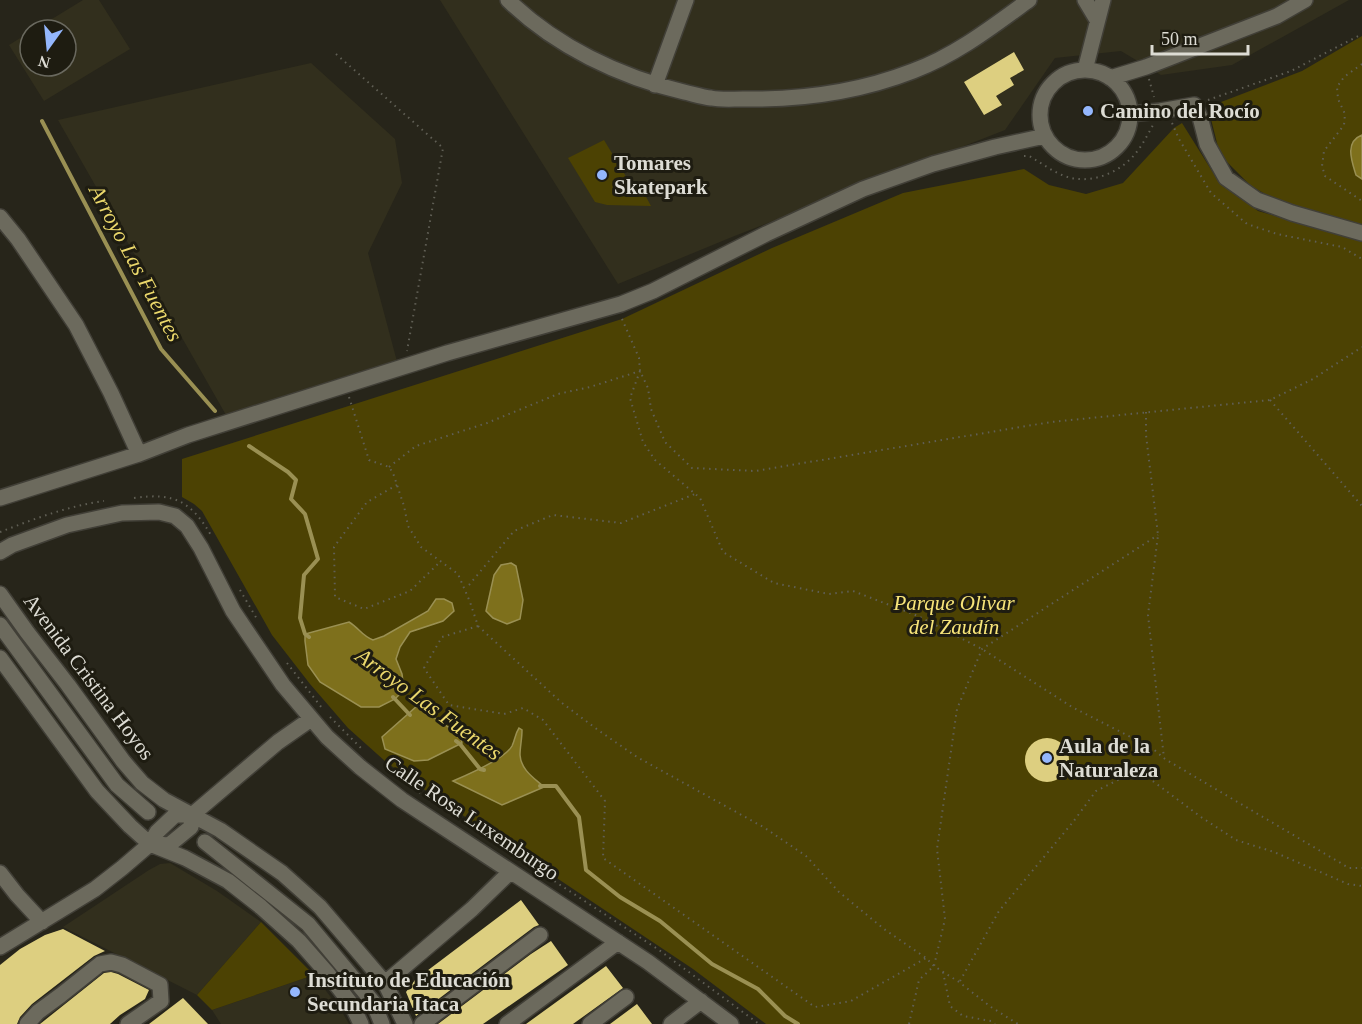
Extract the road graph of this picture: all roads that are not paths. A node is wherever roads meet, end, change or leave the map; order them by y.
1 (508, 0) edge
2 (686, 0) edge
3 (1029, 0) edge
4 (1085, 0) edge
5 (1103, 0) edge
6 (1305, 0) edge
7 (1097, 20) junction
8 (1085, 70) junction
9 (1110, 78) junction
10 (655, 85) junction
11 (1130, 114) junction
12 (1045, 136) junction
13 (0, 217) edge
14 (1362, 232) edge
15 (138, 454) junction
16 (0, 498) edge
17 (0, 552) edge
18 (0, 594) edge
19 (0, 625) edge
20 (0, 658) edge
21 (311, 719) junction
22 (148, 812) dead end
23 (192, 815) junction
24 (205, 842) dead end
25 (150, 844) junction
26 (510, 872) junction
27 (0, 873) edge
28 (42, 922) junction
29 (540, 935) dead end
30 (618, 942) junction
31 (0, 947) edge
32 (385, 983) junction
33 (626, 997) dead end
34 (701, 1001) junction
35 (27, 1024) edge
36 (128, 1024) edge
37 (361, 1024) edge
38 (382, 1024) edge
39 (405, 1024) edge
40 (422, 1024) edge
41 (507, 1024) edge
42 (590, 1024) edge
43 (671, 1024) edge
44 (731, 1024) edge

1 - 10 street
2 - 10 street
3 - 10 street
4 - 7 street
5 - 7 street
6 - 9 street
7 - 8 street
8 - 9 street
8 - 12 street
9 - 11 street
11 - 12 street
11 - 14 street
12 - 15 street
13 - 15 street
15 - 16 street
17 - 21 street, Calle Rosa Luxemburgo
18 - 23 street, Avenida Cristina Hoyos
19 - 22 street
20 - 25 street
21 - 23 street
21 - 26 street, Calle Rosa Luxemburgo
23 - 25 street
23 - 32 street, Avenida Cristina Hoyos
24 - 38 street
25 - 28 street
25 - 37 street
26 - 30 street, Calle Rosa Luxemburgo
26 - 32 street
27 - 28 street
28 - 31 street
29 - 40 street
30 - 34 street, Calle Rosa Luxemburgo
30 - 41 street
32 - 39 street, Avenida Cristina Hoyos
33 - 42 street
34 - 43 street
34 - 44 street, Calle Rosa Luxemburgo
35 - 36 street

